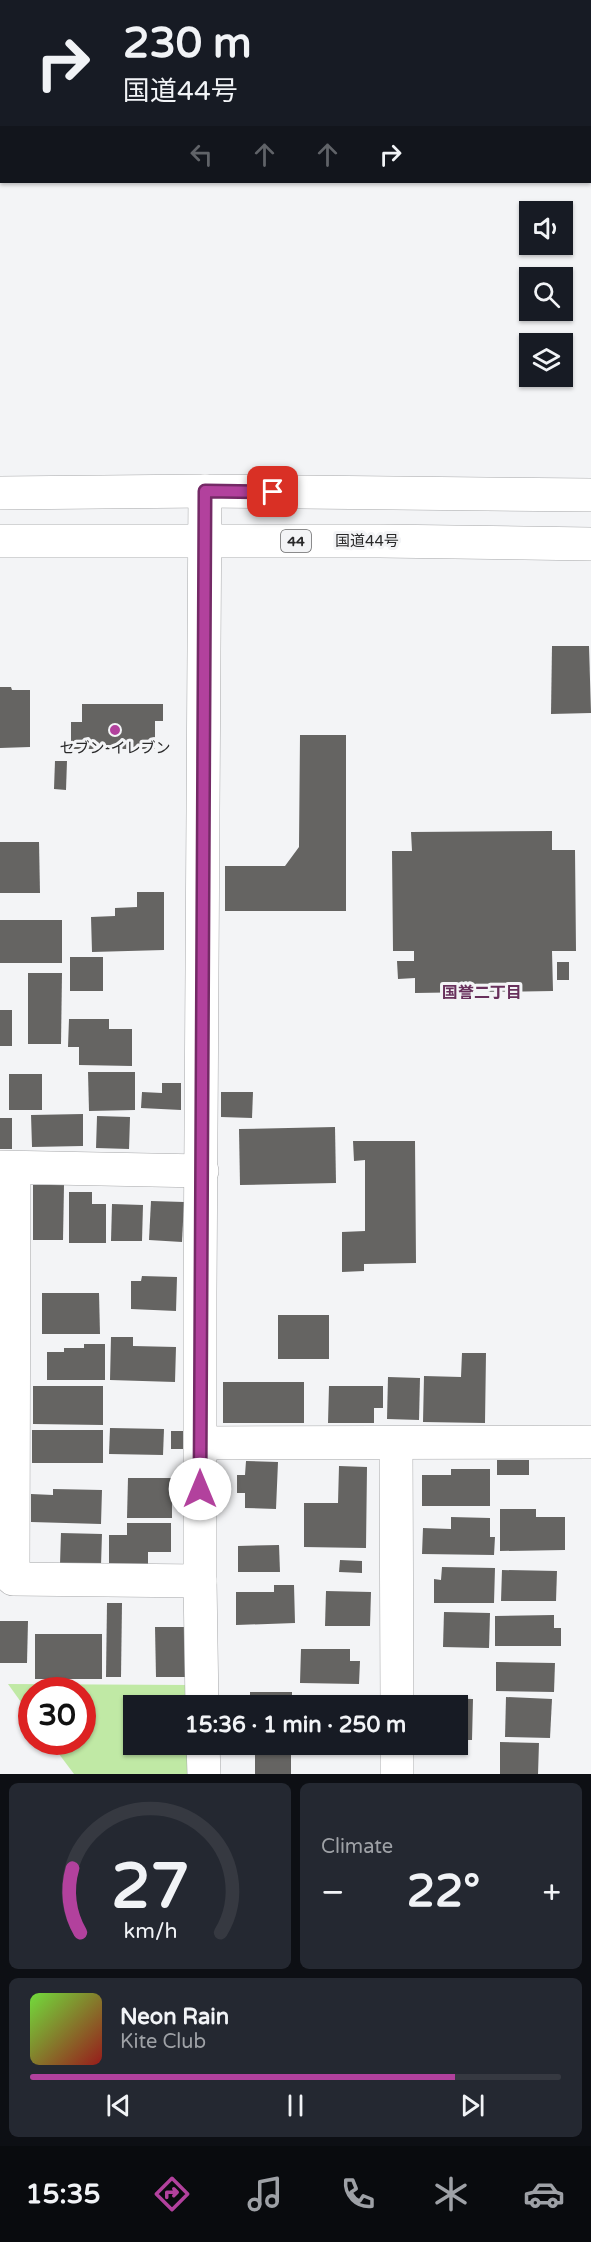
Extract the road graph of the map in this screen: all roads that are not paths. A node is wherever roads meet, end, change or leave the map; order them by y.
1 (205, 491) junction
2 (0, 493) edge
3 (591, 495) edge
4 (205, 540) junction
5 (0, 541) edge
6 (591, 544) edge
7 (7, 1168) edge
8 (202, 1171) junction
9 (591, 1442) edge
10 (201, 1443) junction
11 (396, 1443) junction
12 (200, 1581) junction
13 (202, 1695) edge
14 (397, 1695) edge
15 (203, 1755) edge
16 (397, 1755) edge
17 (204, 1774) edge
18 (398, 1774) edge

1 - 2 main road
1 - 3 main road
1 - 4 main road
4 - 5 main road, 国道44号 / 44
4 - 6 main road, 国道44号 / 44
4 - 8 main road
7 - 8 main road
7 - 12 main road
8 - 10 main road
9 - 11 main road
10 - 11 main road
10 - 12 main road
11 - 14 main road
12 - 13 main road
15 - 17 main road
16 - 18 main road

